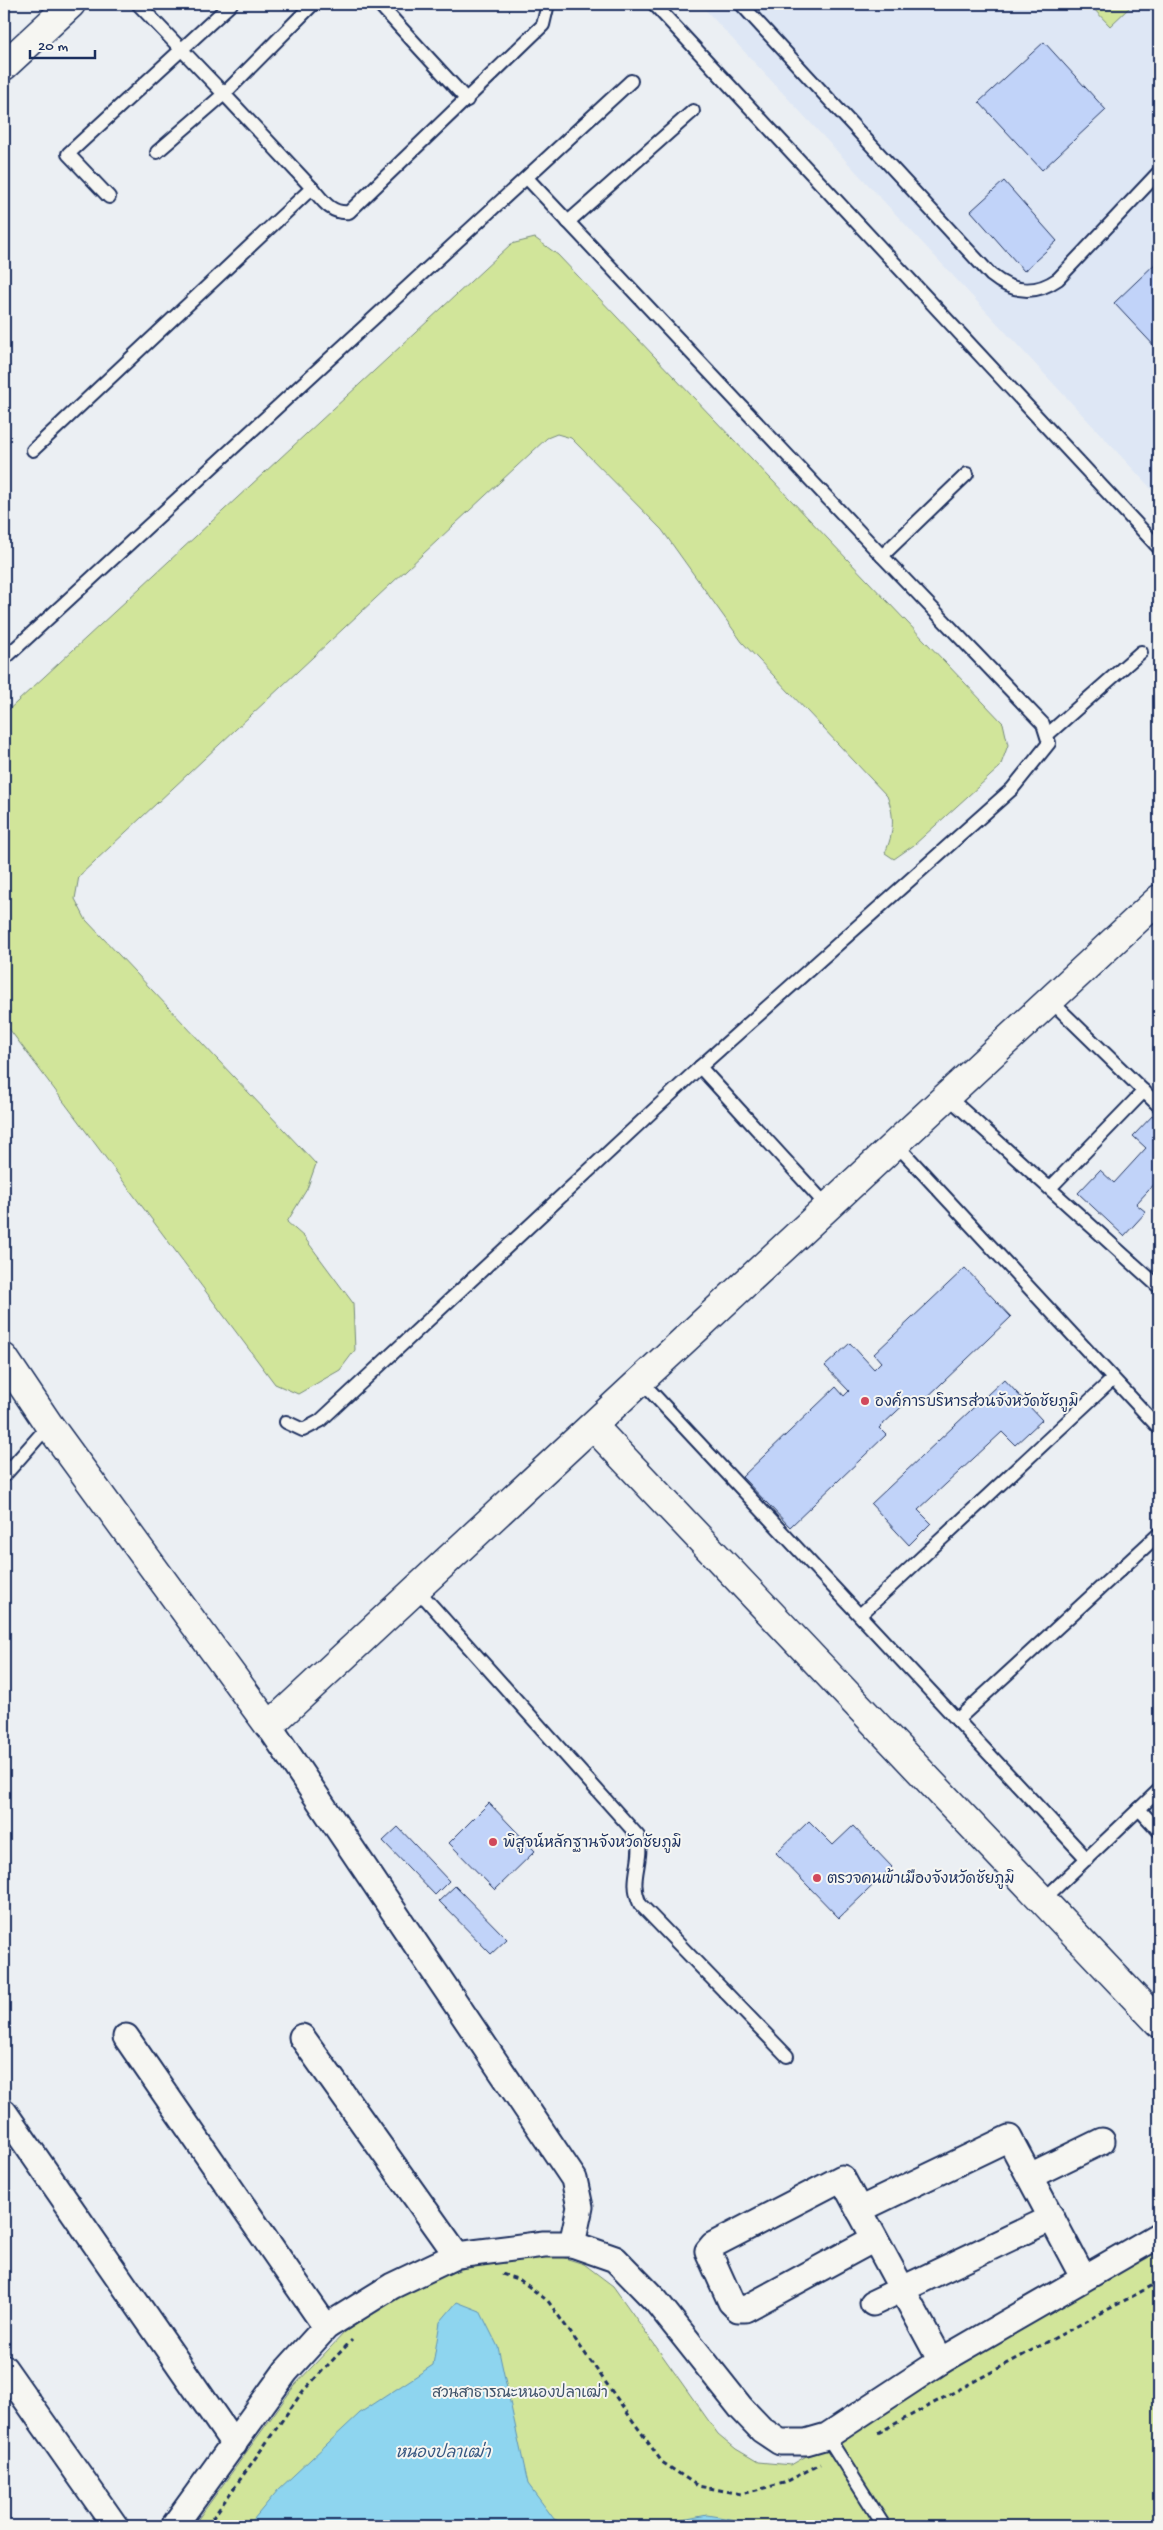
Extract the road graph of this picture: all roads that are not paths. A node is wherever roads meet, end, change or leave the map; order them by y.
1 (71, 4) edge
2 (138, 4) edge
3 (231, 4) edge
4 (313, 4) edge
5 (379, 4) edge
6 (544, 4) edge
7 (654, 4) edge
8 (741, 4) edge
9 (182, 50) junction
10 (4, 66) edge
11 (631, 81) dead end
12 (224, 94) junction
13 (467, 100) junction
14 (693, 111) dead end
15 (157, 152) dead end
16 (1159, 172) edge
17 (527, 178) junction
18 (312, 188) junction
19 (108, 197) dead end
20 (568, 222) junction
21 (33, 450) dead end
22 (967, 474) dead end
23 (1159, 548) edge
24 (882, 556) junction
25 (1141, 652) dead end
26 (4, 659) edge
27 (1047, 735) junction
28 (1159, 899) edge
29 (1050, 1000) junction
30 (700, 1068) junction
31 (1144, 1091) junction
32 (947, 1096) junction
33 (1159, 1106) edge
34 (896, 1144) junction
35 (1050, 1188) junction
36 (828, 1207) junction
37 (1159, 1287) edge
38 (4, 1358) edge
39 (1113, 1379) junction
40 (641, 1381) junction
41 (286, 1422) dead end
42 (49, 1425) junction
43 (593, 1426) junction
44 (1159, 1428) edge
45 (4, 1476) edge
46 (1159, 1534) edge
47 (417, 1589) junction
48 (860, 1615) junction
49 (958, 1720) junction
50 (269, 1726) junction
51 (1159, 1790) edge
52 (1139, 1809) junction
53 (1159, 1831) edge
54 (1087, 1858) junction
55 (1043, 1900) junction
56 (1159, 2023) edge
57 (126, 2037) dead end
58 (302, 2037) dead end
59 (787, 2056) dead end
60 (4, 2112) edge
61 (1102, 2141) dead end
62 (1030, 2176) junction
63 (859, 2210) junction
64 (1052, 2218) junction
65 (1159, 2235) edge
66 (874, 2239) junction
67 (572, 2244) junction
68 (456, 2255) junction
69 (1083, 2277) junction
70 (902, 2289) junction
71 (873, 2303) dead end
72 (326, 2327) junction
73 (941, 2361) junction
74 (4, 2368) edge
75 (234, 2444) junction
76 (832, 2445) junction
77 (114, 2526) edge
78 (174, 2526) edge
79 (884, 2526) edge

1 - 10 street
2 - 9 lane
3 - 9 lane
4 - 12 lane
5 - 13 lane
6 - 13 lane
7 - 23 lane
8 - 16 lane
9 - 12 lane
9 - 19 lane
11 - 17 lane
12 - 15 lane
12 - 18 lane
13 - 18 lane
14 - 20 lane
17 - 20 lane
17 - 26 lane
18 - 21 lane
20 - 24 lane
22 - 24 lane
24 - 27 lane
25 - 27 lane
27 - 30 lane
28 - 29 street
29 - 31 lane
29 - 32 street
30 - 36 lane
30 - 41 lane
31 - 33 lane
31 - 35 lane
32 - 34 street
32 - 35 lane
34 - 36 street
34 - 39 lane
35 - 37 lane
36 - 40 street
38 - 42 street
39 - 44 lane
39 - 48 lane
40 - 43 street
40 - 48 lane
42 - 45 lane
42 - 50 street
43 - 47 street
43 - 55 street
46 - 49 lane
47 - 50 street
47 - 59 lane
48 - 49 lane
49 - 54 lane
50 - 67 street
51 - 52 lane
52 - 53 lane
52 - 54 lane
54 - 55 lane
55 - 56 street
57 - 72 street
58 - 68 street
60 - 75 street
61 - 62 street
62 - 63 street
62 - 64 street
63 - 66 street
63 - 66 street
64 - 69 street
64 - 70 street
65 - 69 street
66 - 70 street
67 - 68 street
67 - 76 street
68 - 72 street
69 - 73 street
70 - 71 street
70 - 73 street
72 - 75 street
73 - 76 street
74 - 77 street
75 - 78 street
76 - 79 lane

